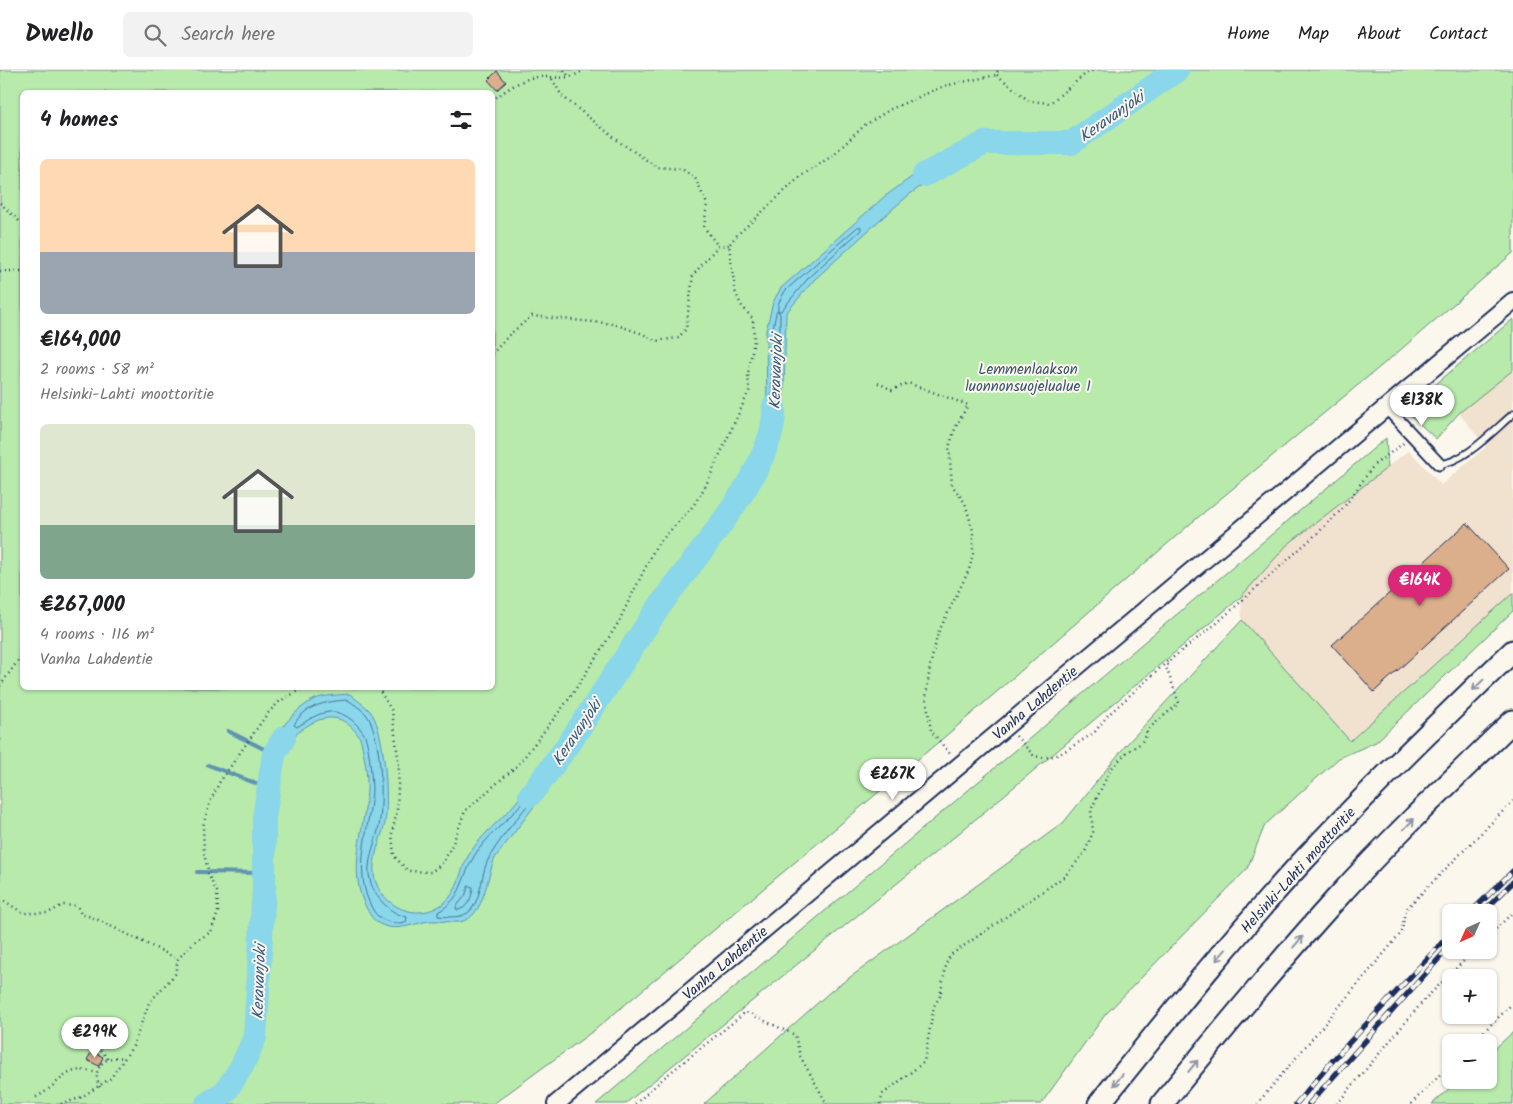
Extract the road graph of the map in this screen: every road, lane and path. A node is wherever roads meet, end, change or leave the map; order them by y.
1 (564, 70) edge
2 (584, 70) edge
3 (998, 70) edge
4 (1095, 70) edge
5 (996, 75) junction
6 (569, 77) junction
7 (552, 79) junction
8 (495, 98) edge
9 (0, 203) edge
10 (20, 221) edge
11 (729, 245) junction
12 (718, 246) junction
13 (20, 270) edge
14 (0, 271) edge
15 (1513, 301) edge
16 (495, 351) edge
17 (878, 383) dead end
18 (1386, 407) junction
19 (1513, 414) edge
20 (1412, 436) junction
21 (1439, 464) joint
22 (1513, 651) edge
23 (20, 658) edge
24 (1171, 658) junction
25 (0, 686) edge
26 (299, 690) edge
27 (379, 690) edge
28 (1513, 721) edge
29 (1025, 748) dead end
30 (960, 766) junction
31 (1513, 801) edge
32 (0, 898) edge
33 (1513, 912) edge
34 (1498, 927) edge
35 (178, 959) junction
36 (1466, 959) edge
37 (1513, 1003) edge
38 (1481, 1034) edge
39 (72, 1048) dead end
40 (123, 1058) junction
41 (108, 1059) junction
42 (96, 1073) junction
43 (1442, 1073) edge
44 (100, 1087) junction
45 (36, 1096) dead end
46 (61, 1104) edge
47 (556, 1104) edge
48 (635, 1104) edge
49 (827, 1104) edge
50 (880, 1104) edge
51 (1099, 1104) edge
52 (1162, 1104) edge
53 (1257, 1104) edge
54 (1337, 1104) edge
55 (1411, 1104) edge

1 - 6 path
2 - 6 path
3 - 5 path
4 - 5 path
5 - 11 path
6 - 7 path
7 - 8 path
7 - 12 path
9 - 10 path
11 - 12 path
11 - 27 path
12 - 16 path
13 - 14 path
15 - 18 main road, Vanha Lahdentie
17 - 30 path
18 - 20 street
18 - 30 main road, Vanha Lahdentie
19 - 21 lane
20 - 21 street
20 - 24 path
22 -> 51 highway, Helsinki-Lahti moottoritie
23 - 25 path
24 - 29 path
24 - 50 path
26 - 35 path
52 -> 28 highway
30 - 47 main road, Vanha Lahdentie
31 - 53 path
32 - 35 path
33 - 34 path
35 - 40 path
36 - 54 path
37 - 38 path
39 - 41 path
40 - 41 path
40 - 44 path
41 - 42 path
42 - 44 path
42 - 45 path
43 - 55 path
44 - 46 path
48 - 49 path

